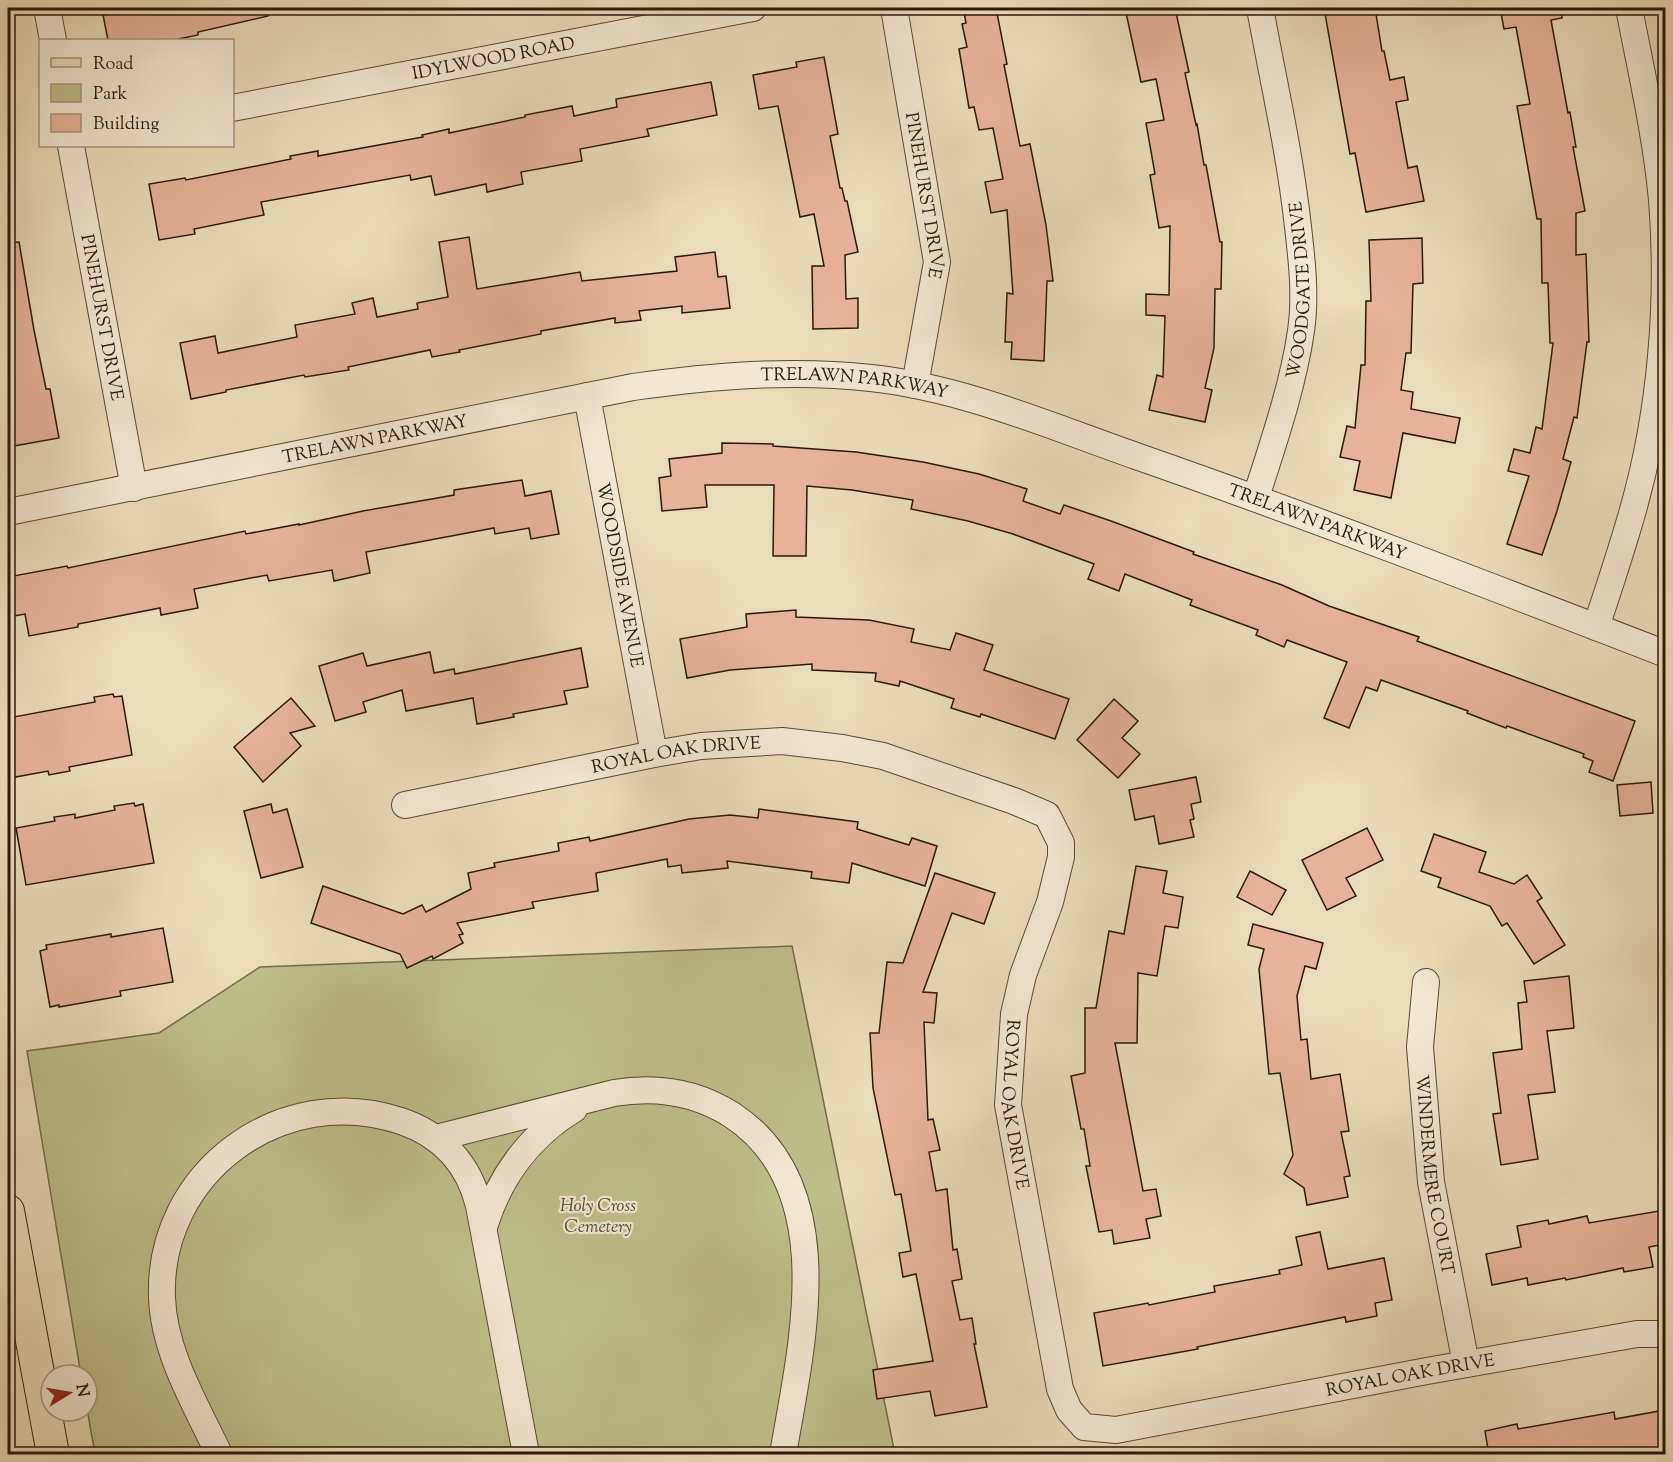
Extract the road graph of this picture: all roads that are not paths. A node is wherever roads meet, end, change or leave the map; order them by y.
1 (47, 8) edge
2 (753, 8) edge
3 (894, 8) edge
4 (1260, 8) edge
5 (1629, 8) edge
6 (53, 39) edge
7 (234, 108) edge
8 (71, 147) edge
9 (915, 385) junction
10 (587, 396) junction
11 (134, 488) junction
12 (1256, 497) junction
13 (8, 512) edge
14 (1596, 627) junction
15 (1665, 654) edge
16 (654, 754) junction
17 (405, 805) dead end
18 (1426, 981) dead end
19 (601, 1096) junction
20 (436, 1138) junction
21 (8, 1211) edge
22 (484, 1229) junction
23 (1665, 1334) edge
24 (1466, 1364) junction
25 (53, 1455) edge
26 (219, 1455) edge
27 (526, 1455) edge
28 (783, 1455) edge

1 - 6 street
2 - 7 street, IDYLWOOD ROAD
3 - 9 street, PINEHURST DRIVE
4 - 12 street, WOODGATE DRIVE
5 - 14 street
8 - 11 street, PINEHURST DRIVE
9 - 10 street, TRELAWN PARKWAY
9 - 12 street, TRELAWN PARKWAY
10 - 11 street, TRELAWN PARKWAY
10 - 16 street, WOODSIDE AVENUE
11 - 13 street, TRELAWN PARKWAY
12 - 14 street, TRELAWN PARKWAY
14 - 15 street, TRELAWN PARKWAY
16 - 17 street, ROYAL OAK DRIVE
16 - 24 street, ROYAL OAK DRIVE
18 - 24 street, WINDERMERE COURT
19 - 20 street
19 - 22 street
19 - 28 street
20 - 22 street
20 - 26 street
21 - 25 main road
22 - 27 street
23 - 24 street, ROYAL OAK DRIVE

